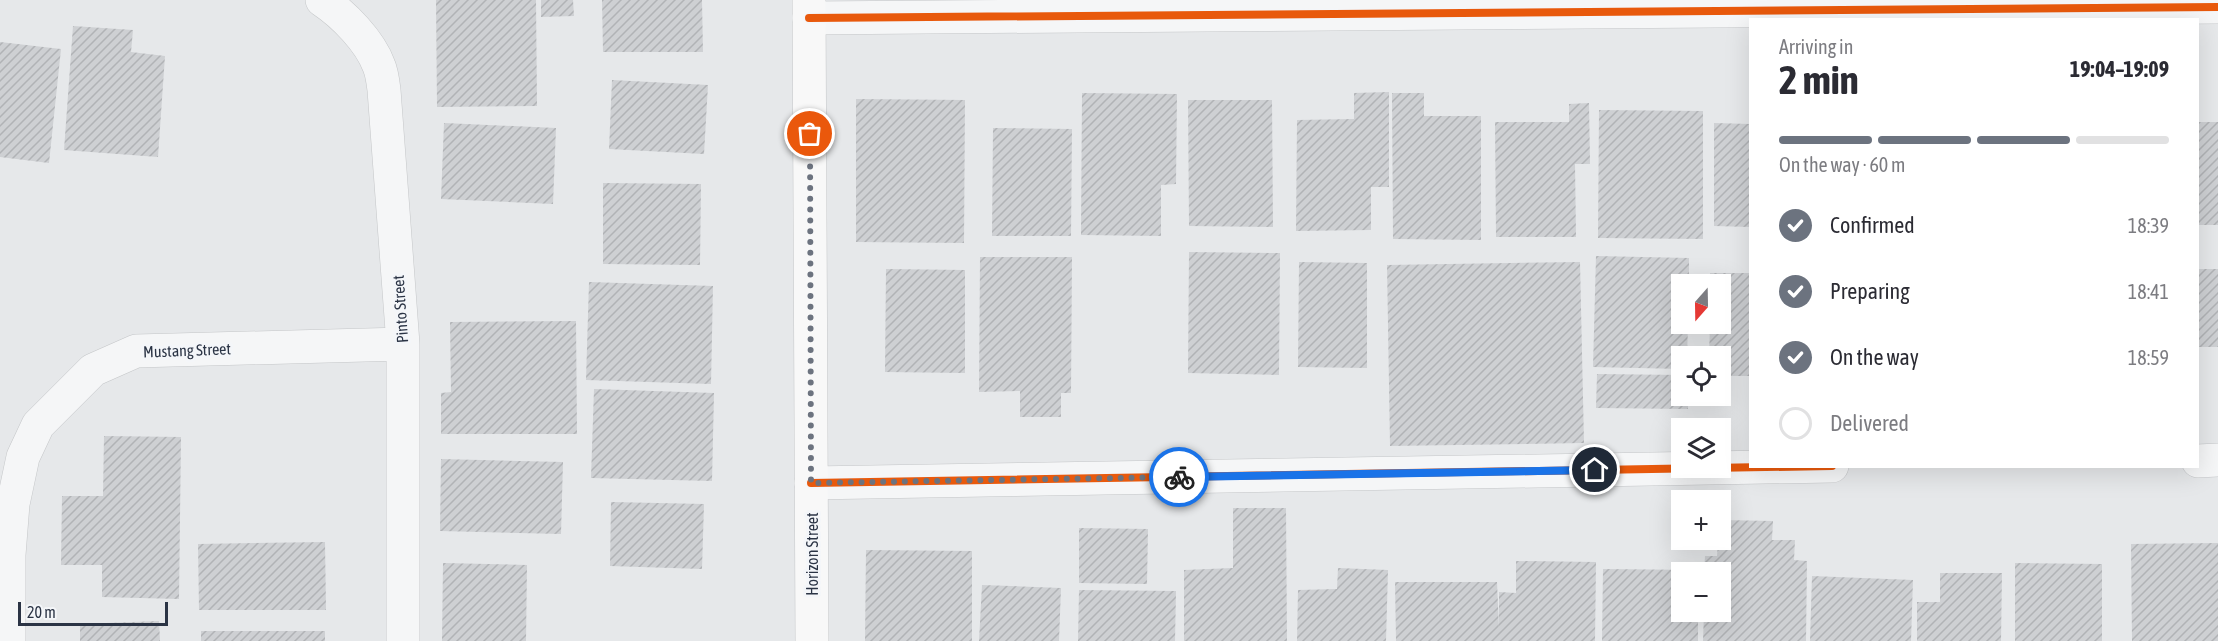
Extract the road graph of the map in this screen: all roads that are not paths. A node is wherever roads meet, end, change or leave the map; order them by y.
1 (322, 0) edge
2 (2218, 7) edge
3 (809, 9) edge
4 (403, 344) junction
5 (2218, 460) edge
6 (2199, 461) edge
7 (1749, 467) edge
8 (811, 483) junction
9 (9, 641) edge
10 (403, 641) edge
11 (812, 641) edge

1 - 4 street, Pinto Street
2 - 3 street
3 - 8 street, Horizon Street
4 - 9 street, Mustang Street
4 - 10 street, Pinto Street
5 - 6 street
7 - 8 street
8 - 11 street, Horizon Street

